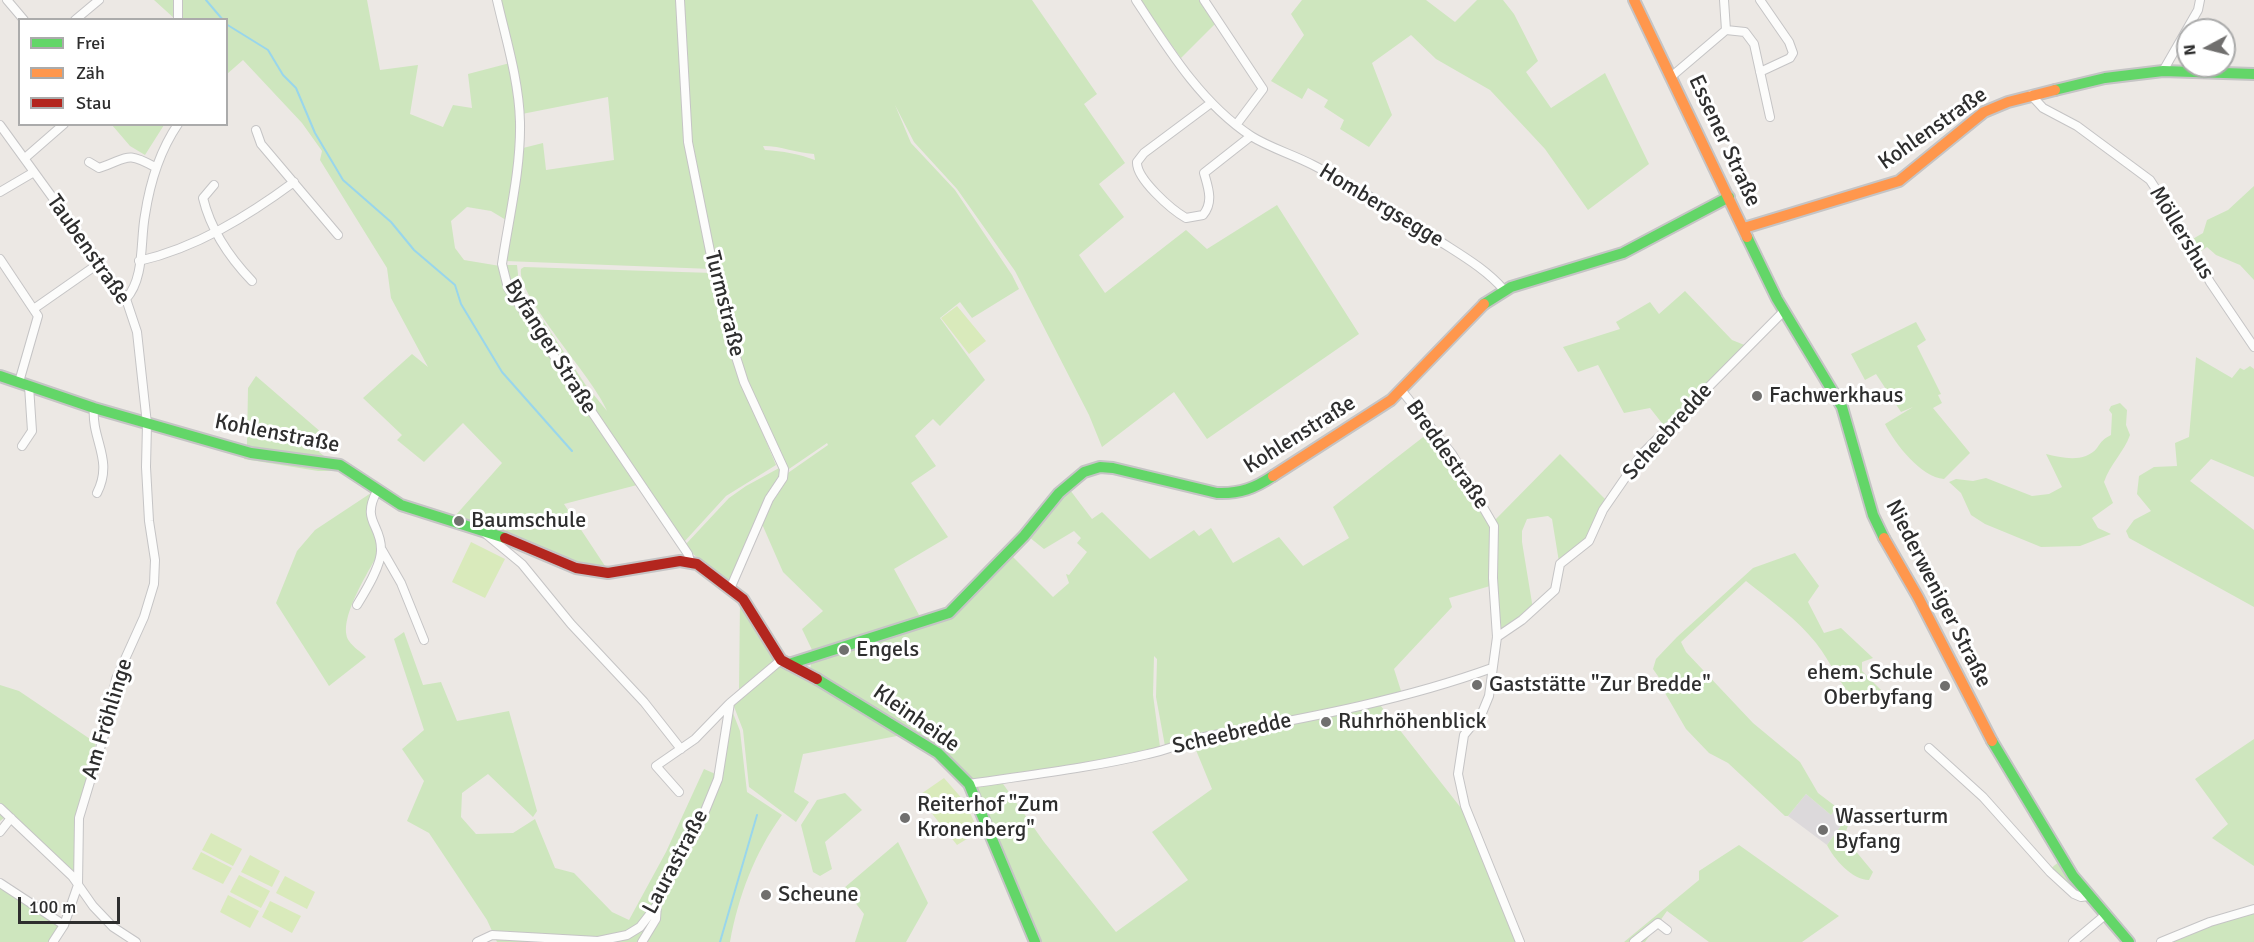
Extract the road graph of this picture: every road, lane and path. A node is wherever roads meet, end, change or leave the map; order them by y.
1 (7, 0) edge
2 (99, 0) edge
3 (177, 0) edge
4 (497, 0) edge
5 (680, 0) edge
6 (1136, 0) edge
7 (1204, 0) edge
8 (1634, 0) edge
9 (1724, 0) edge
10 (1760, 0) edge
11 (2200, 0) edge
12 (22, 18) edge
13 (77, 18) edge
14 (178, 18) edge
15 (1726, 30) junction
16 (2163, 71) junction
17 (1760, 72) junction
18 (2254, 74) edge
19 (1672, 76) junction
20 (2031, 95) junction
21 (1211, 103) junction
22 (1770, 117) dead end
23 (0, 125) edge
24 (1236, 125) junction
25 (62, 126) edge
26 (177, 126) edge
27 (256, 130) dead end
28 (1251, 136) junction
29 (25, 158) junction
30 (89, 162) dead end
31 (155, 167) junction
32 (34, 172) junction
33 (294, 182) junction
34 (214, 185) dead end
35 (0, 192) edge
36 (1729, 197) junction
37 (1744, 228) junction
38 (215, 232) junction
39 (338, 235) dead end
40 (0, 259) edge
41 (139, 261) junction
42 (98, 264) junction
43 (252, 282) dead end
44 (1504, 290) junction
45 (126, 299) junction
46 (1777, 299) joint
47 (1784, 311) junction
48 (36, 312) junction
49 (2254, 347) edge
50 (0, 376) edge
51 (24, 384) junction
52 (1402, 391) junction
53 (94, 408) junction
54 (147, 424) junction
55 (22, 446) dead end
56 (377, 491) junction
57 (97, 493) dead end
58 (480, 529) junction
59 (382, 550) junction
60 (690, 561) junction
61 (730, 589) junction
62 (357, 605) dead end
63 (1497, 637) junction
64 (424, 640) dead end
65 (785, 662) junction
66 (1492, 668) junction
67 (730, 703) junction
68 (1929, 748) dead end
69 (681, 749) junction
70 (969, 783) junction
71 (679, 792) dead end
72 (0, 808) edge
73 (11, 818) junction
74 (0, 832) edge
75 (0, 883) edge
76 (78, 885) junction
77 (2088, 896) junction
78 (657, 905) junction
79 (2254, 909) edge
80 (2104, 916) junction
81 (64, 925) junction
82 (1667, 930) dead end
83 (53, 942) edge
84 (136, 942) edge
85 (477, 942) edge
86 (642, 942) edge
87 (1035, 942) edge
88 (1520, 942) edge
89 (1635, 942) edge
90 (2073, 942) edge
91 (2128, 942) edge
92 (2161, 942) edge

1 - 12 street
2 - 13 street
3 - 14 street
4 - 60 street, Byfanger Straße
5 - 61 street, Turmstraße
6 - 21 street, Hombergsegge
7 - 24 street
8 - 19 street, Essener Straße
9 - 15 street
10 - 17 street
11 - 16 street
15 - 17 street
15 - 19 street
16 - 18 street, Kohlenstraße
16 - 20 street, Kohlenstraße
17 - 22 street
19 - 36 street, Essener Straße
20 - 37 street, Kohlenstraße
20 - 49 street, Möllershus
21 - 24 street, Hombergsegge
21 - 28 street
23 - 29 street, Taubenstraße
24 - 28 street, Hombergsegge
25 - 29 street
26 - 31 street
27 - 33 street
28 - 44 street, Hombergsegge
29 - 32 street, Taubenstraße
30 - 31 street
31 - 41 street
32 - 35 street
32 - 42 street, Taubenstraße
33 - 38 street
33 - 39 street
34 - 38 street
36 - 37 street, Essener Straße
36 - 44 street, Kohlenstraße
37 - 46 street, Essener Straße
38 - 41 street
38 - 43 street
40 - 48 street
41 - 45 street
42 - 45 street, Taubenstraße
42 - 48 street
44 - 52 street, Kohlenstraße
45 - 54 street, Taubenstraße
46 - 47 street, Niederweniger Straße
47 - 63 street, Scheebredde
47 - 77 street, Niederweniger Straße
48 - 51 street
50 - 51 street, Kohlenstraße
51 - 53 street, Kohlenstraße
51 - 55 street
52 - 63 street, Breddestraße
52 - 65 street, Kohlenstraße
53 - 54 street, Kohlenstraße
53 - 57 street
54 - 56 street, Kohlenstraße
54 - 76 street, Am Fröhlinge
56 - 58 street, Kohlenstraße
56 - 59 street
58 - 60 street, Kohlenstraße
58 - 69 street, Kohlenstraße
59 - 62 street
59 - 64 street
60 - 61 street
61 - 65 street
63 - 66 street
65 - 67 street, Laurastraße
65 - 70 street, Kleinheide
66 - 70 street, Scheebredde
66 - 88 street
67 - 69 street, Laurastraße
67 - 78 street, Laurastraße
68 - 77 street, Niederweniger Straße
69 - 71 street, Laurastraße
70 - 87 street, Kleinheide
72 - 73 street
73 - 74 street
73 - 76 street
75 - 81 street
76 - 81 street, Am Fröhlinge
76 - 84 street
77 - 80 street, Niederweniger Straße
78 - 85 street, Laurastraße
78 - 86 street
79 - 92 street
80 - 90 street
80 - 91 street, Niederweniger Straße
81 - 83 street, Am Fröhlinge
82 - 89 street

